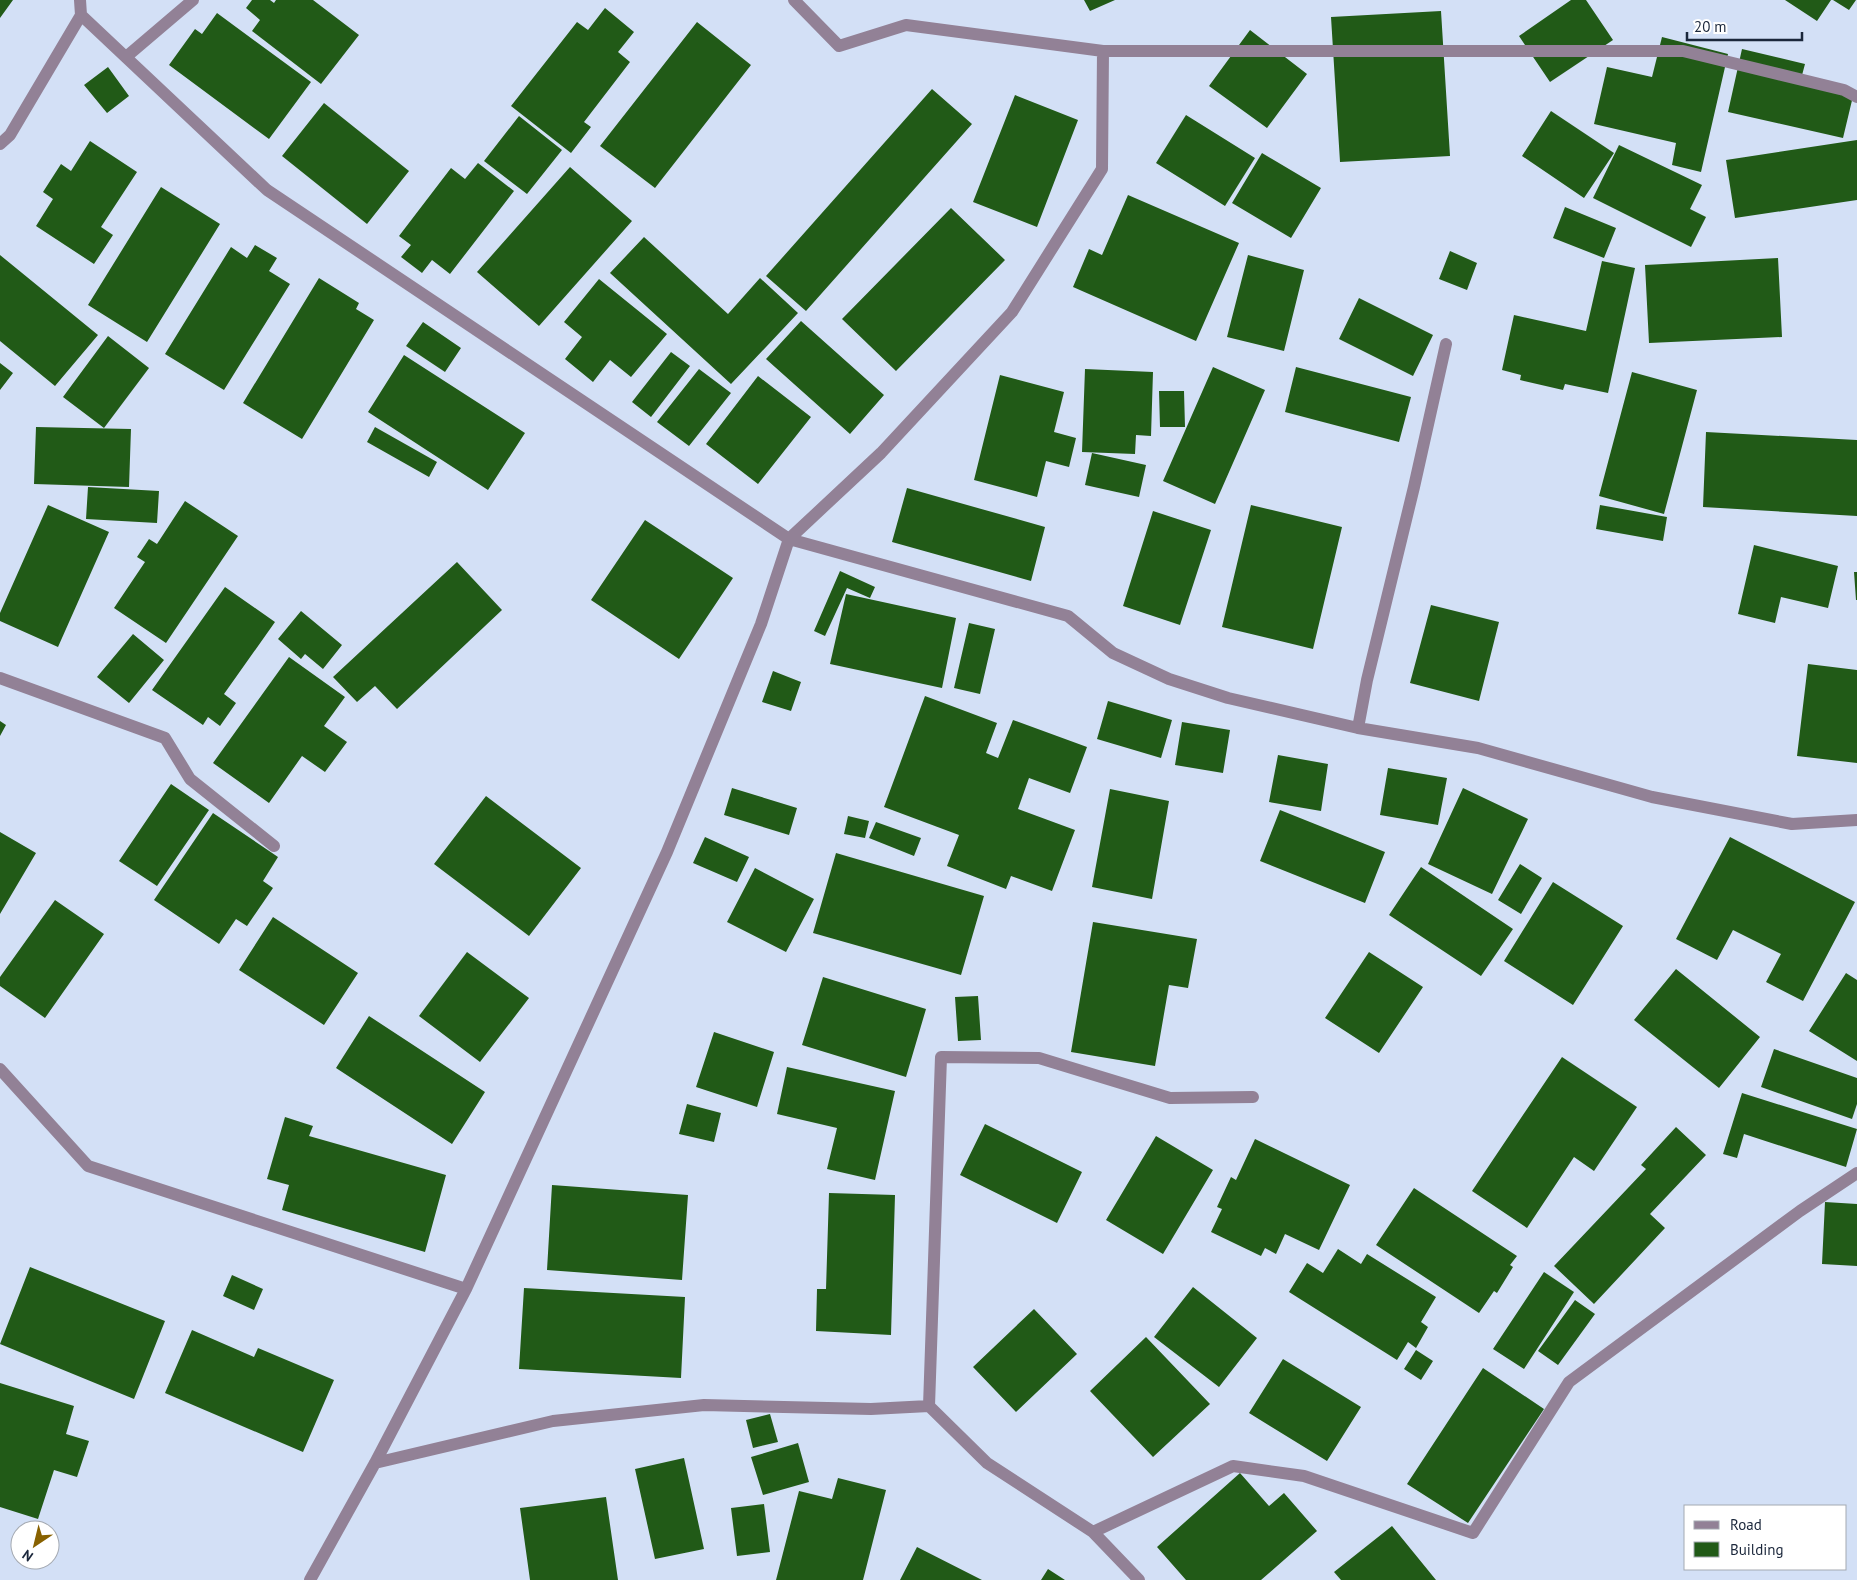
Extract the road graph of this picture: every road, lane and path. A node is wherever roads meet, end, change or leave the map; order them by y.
1 (80, 0) edge
2 (193, 0) edge
3 (794, 0) edge
4 (81, 15) junction
5 (1103, 51) junction
6 (126, 57) junction
7 (1857, 97) edge
8 (0, 144) edge
9 (1446, 344) dead end
10 (789, 539) junction
11 (0, 678) edge
12 (1358, 728) junction
13 (1857, 820) edge
14 (274, 846) dead end
15 (0, 1069) edge
16 (1253, 1097) dead end
17 (1857, 1173) edge
18 (466, 1289) junction
19 (929, 1406) junction
20 (374, 1463) junction
21 (1093, 1532) junction
22 (310, 1580) edge
23 (1139, 1580) edge

1 - 4 street
2 - 6 street
3 - 5 street
4 - 6 street
4 - 8 street
5 - 7 street
5 - 10 street
6 - 10 street
9 - 12 street
10 - 12 street
10 - 18 street
11 - 14 street
12 - 13 street
15 - 18 street
16 - 19 street
17 - 21 street
18 - 20 street
19 - 20 street
19 - 21 street
20 - 22 street
21 - 23 street

